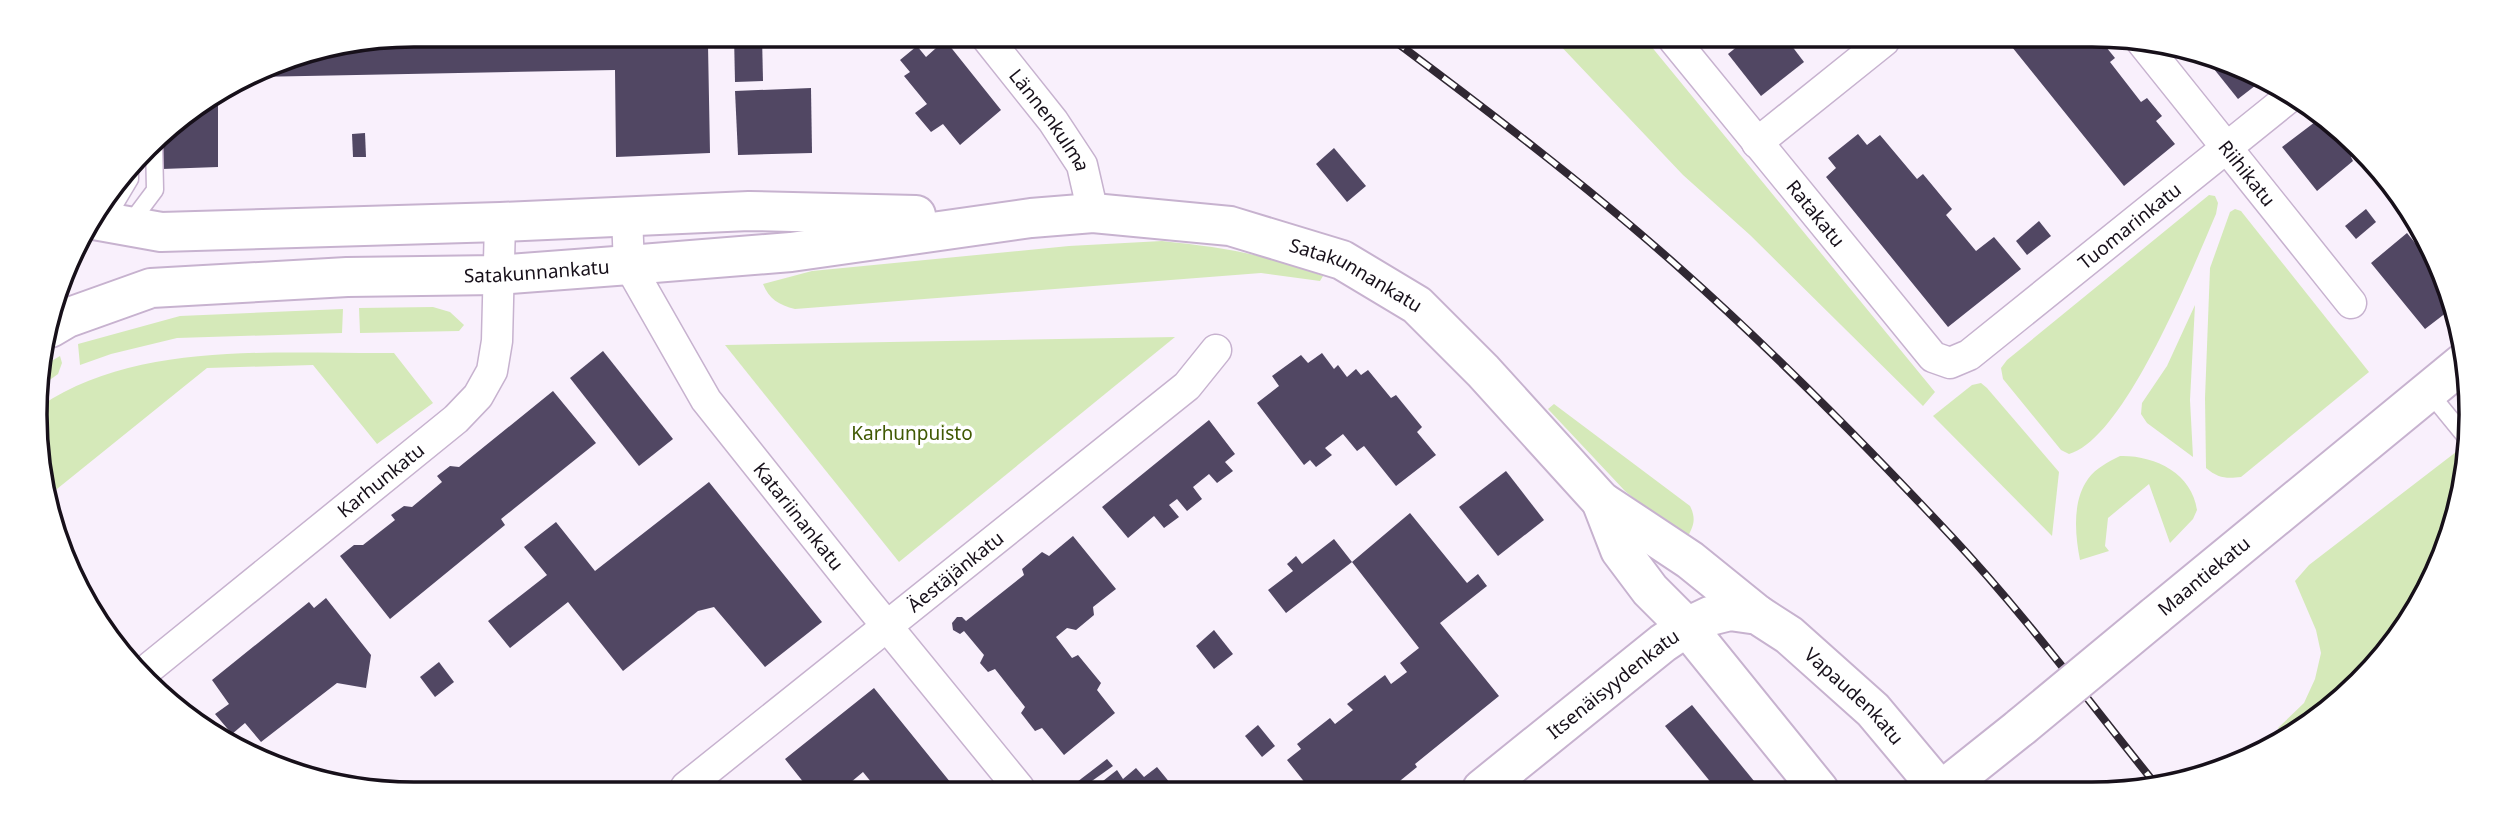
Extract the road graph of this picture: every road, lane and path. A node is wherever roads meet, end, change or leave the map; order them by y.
1 (994, 47) edge
2 (1680, 47) edge
3 (1877, 47) edge
4 (2150, 52) edge
5 (2284, 101) edge
6 (1757, 143) junction
7 (2227, 147) junction
8 (154, 156) edge
9 (126, 187) edge
10 (1093, 214) junction
11 (627, 217) junction
12 (1031, 218) junction
13 (499, 222) junction
14 (109, 223) edge
15 (629, 265) junction
16 (497, 275) junction
17 (2351, 303) dead end
18 (59, 323) edge
19 (1216, 349) dead end
20 (1969, 355) joint
21 (2456, 368) edge
22 (2428, 391) junction
23 (2458, 428) edge
24 (1601, 501) junction
25 (1758, 615) junction
26 (887, 627) junction
27 (1687, 627) junction
28 (149, 668) edge
29 (692, 782) edge
30 (1014, 782) edge
31 (1491, 782) edge
32 (1813, 782) edge
33 (1934, 782) edge
34 (1951, 782) edge

1 - 10 street, Lännenkulma
2 - 6 street, Ratakatu
3 - 6 street
4 - 7 street, Riihikatu
5 - 7 street, Tuomarinkatu
6 - 20 street, Ratakatu
7 - 17 street, Riihikatu
7 - 20 street, Tuomarinkatu
8 - 14 lane
9 - 14 lane
10 - 12 street, Satakunnankatu
10 - 24 street, Satakunnankatu
11 - 12 street, Satakunnankatu
11 - 13 street, Satakunnankatu
11 - 15 street, Katariinankatu
12 - 15 street, Satakunnankatu
13 - 14 street, Satakunnankatu
13 - 16 street, Karhunkatu
15 - 16 street, Satakunnankatu
15 - 26 street, Katariinankatu
16 - 18 street, Satakunnankatu
16 - 28 street, Karhunkatu
19 - 26 street, Äestäjänkatu
21 - 22 street, Maantiekatu
22 - 23 lane
22 - 34 street, Maantiekatu, bridge
24 - 25 street, Satakunnankatu
24 - 27 street, Satakunnankatu
25 - 27 street, Itsenäisyydenkatu
25 - 33 street, Vapaudenkatu
26 - 29 street, Äestäjänkatu
26 - 30 street, Katariinankatu
27 - 31 street, Itsenäisyydenkatu
27 - 32 street

